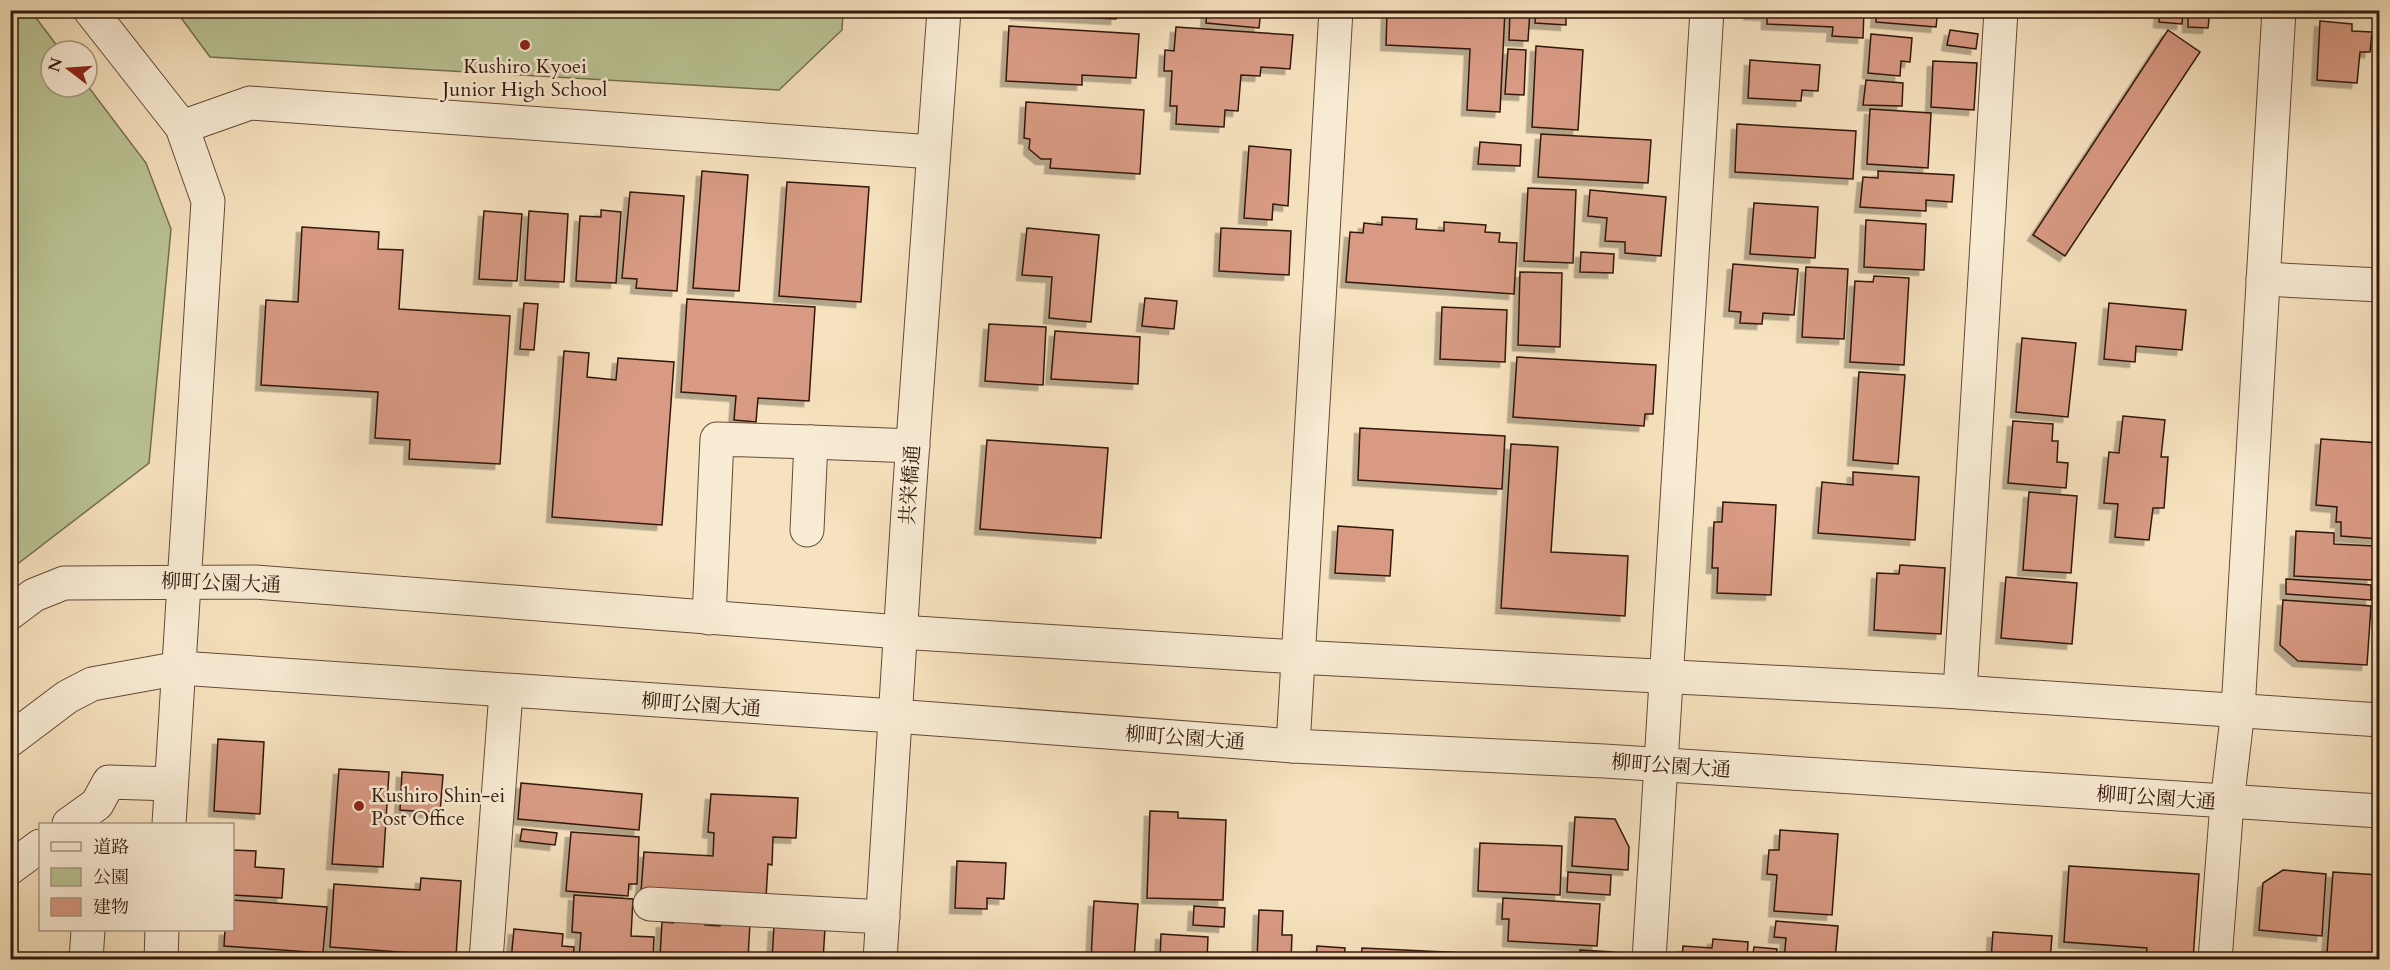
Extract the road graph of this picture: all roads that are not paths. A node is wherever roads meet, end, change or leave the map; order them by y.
1 (90, 10) edge
2 (944, 10) edge
3 (1336, 10) edge
4 (1707, 10) edge
5 (2001, 10) edge
6 (2279, 10) edge
7 (182, 127) junction
8 (933, 152) junction
9 (2263, 279) junction
10 (2379, 285) edge
11 (811, 442) junction
12 (913, 446) junction
13 (807, 530) dead end
14 (184, 580) junction
15 (10, 613) edge
16 (709, 618) junction
17 (900, 632) junction
18 (1297, 657) junction
19 (180, 668) junction
20 (1667, 676) junction
21 (506, 692) junction
22 (1960, 692) junction
23 (2238, 710) junction
24 (894, 716) junction
25 (2379, 720) edge
26 (10, 740) edge
27 (1293, 746) junction
28 (1662, 765) junction
29 (171, 784) junction
30 (2227, 803) junction
31 (2379, 811) edge
32 (96, 814) edge
33 (74, 823) edge
34 (169, 823) edge
35 (39, 847) edge
36 (10, 868) edge
37 (650, 904) dead end
38 (883, 917) junction
39 (88, 931) edge
40 (162, 931) edge
41 (86, 960) edge
42 (160, 960) edge
43 (486, 960) edge
44 (880, 960) edge
45 (1649, 960) edge
46 (2215, 960) edge

1 - 7 street
2 - 8 street, 共栄橋通
3 - 18 street
4 - 20 street
5 - 22 street
6 - 9 street
7 - 8 street
7 - 14 street
8 - 12 street, 共栄橋通
9 - 10 street
9 - 23 street
11 - 12 street
11 - 13 street
11 - 16 street
12 - 17 street, 共栄橋通
14 - 15 street, 柳町公園大通
14 - 16 street, 柳町公園大通
14 - 19 street
16 - 17 street, 柳町公園大通
17 - 18 street, 柳町公園大通
17 - 24 street, 共栄橋通
18 - 20 street, 柳町公園大通
18 - 27 street
19 - 21 street, 柳町公園大通
19 - 26 street, 柳町公園大通
19 - 29 street
20 - 22 street, 柳町公園大通
20 - 28 street
21 - 24 street, 柳町公園大通
21 - 43 street
22 - 23 street, 柳町公園大通
23 - 25 street, 柳町公園大通
23 - 30 street
24 - 27 street, 柳町公園大通
24 - 38 street, 共栄橋通
27 - 28 street, 柳町公園大通
28 - 30 street, 柳町公園大通
28 - 45 street
29 - 32 street
29 - 34 street
30 - 31 street, 柳町公園大通
30 - 46 street
32 - 33 street
35 - 36 street
37 - 38 street
38 - 44 street, 共栄橋通
39 - 41 street
40 - 42 street

